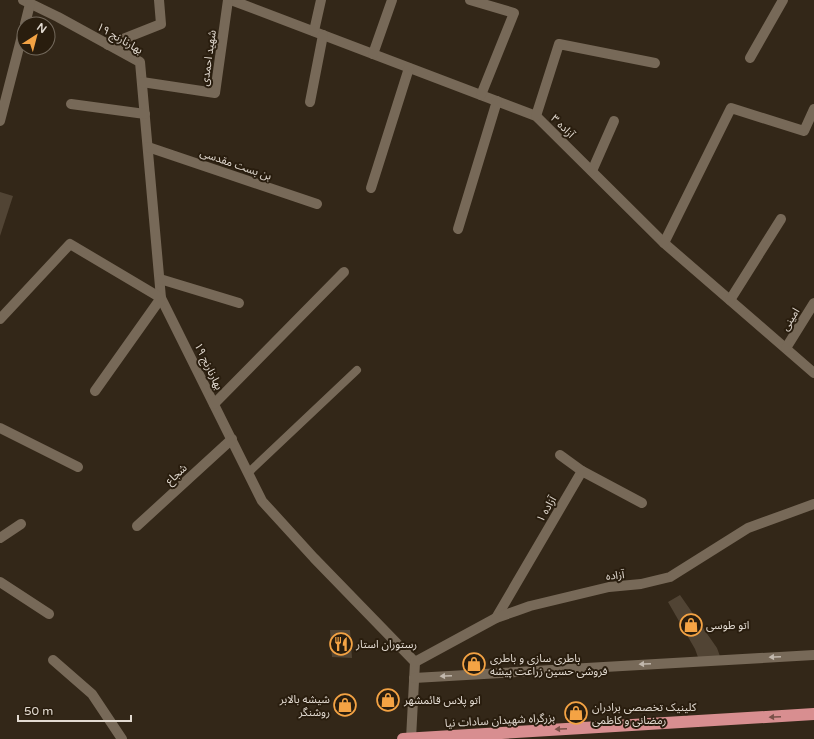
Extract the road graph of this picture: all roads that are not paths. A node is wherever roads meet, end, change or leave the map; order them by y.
1 (159, 0) edge
2 (230, 0) edge
3 (321, 0) edge
4 (392, 0) edge
5 (470, 0) edge
6 (782, 0) edge
7 (27, 2) edge
8 (255, 4) edge
9 (26, 16) edge
10 (318, 33) junction
11 (108, 44) junction
12 (373, 54) junction
13 (17, 56) edge
14 (750, 58) dead end
15 (655, 63) dead end
16 (409, 68) junction
17 (142, 82) junction
18 (481, 95) junction
19 (497, 101) junction
20 (310, 102) dead end
21 (71, 104) dead end
22 (814, 109) edge
23 (145, 114) junction
24 (536, 116) junction
25 (0, 121) edge
26 (614, 121) dead end
27 (148, 147) junction
28 (592, 171) junction
29 (371, 188) dead end
30 (317, 204) dead end
31 (781, 219) dead end
32 (458, 229) dead end
33 (664, 242) junction
34 (344, 272) dead end
35 (160, 279) junction
36 (161, 298) junction
37 (730, 300) junction
38 (239, 303) dead end
39 (814, 303) edge
40 (0, 319) edge
41 (786, 348) junction
42 (357, 370) dead end
43 (814, 373) edge
44 (95, 391) dead end
45 (214, 404) junction
46 (0, 428) edge
47 (232, 439) junction
48 (560, 455) dead end
49 (78, 467) dead end
50 (582, 471) junction
51 (248, 473) junction
52 (642, 503) dead end
53 (814, 504) edge
54 (21, 524) dead end
55 (137, 526) dead end
56 (0, 538) edge
57 (0, 582) edge
58 (49, 614) dead end
59 (496, 618) junction
60 (814, 654) edge
61 (54, 660) dead end
62 (415, 662) junction
63 (414, 678) junction
64 (814, 714) edge
65 (411, 738) edge
66 (122, 739) edge
67 (403, 739) edge

1 - 11 street
2 - 8 street, آزاده ۳
2 - 17 street, شهید احمدی
3 - 10 street
4 - 12 street
5 - 18 street
6 - 14 street
7 - 9 street
7 - 11 street, بهارنارنج ۱۹
8 - 10 street, آزاده ۳
10 - 12 street, آزاده ۳
10 - 20 street
11 - 17 street, بهارنارنج ۱۹
12 - 16 street, آزاده ۳
13 - 25 street
15 - 24 street
16 - 18 street, آزاده ۳
16 - 29 street
17 - 23 street, بهارنارنج ۱۹
18 - 19 street, آزاده ۳
19 - 24 street, آزاده ۳
19 - 32 street
21 - 23 street
22 - 33 street
23 - 27 street, بهارنارنج ۱۹
24 - 28 street, آزاده ۳
26 - 28 street
27 - 30 street, بن بست مقدسی
27 - 35 street, بهارنارنج ۱۹
28 - 33 street, آزاده ۳
31 - 37 street
33 - 37 street, آزاده ۳
34 - 45 street
35 - 36 street, بهارنارنج ۱۹
35 - 38 street
36 - 40 street
36 - 44 street
36 - 45 street, بهارنارنج ۱۹
37 - 41 street, آزاده ۳
39 - 41 street, امینی
41 - 43 street, آزاده ۳
42 - 51 lane
45 - 47 street, بهارنارنج ۱۹
46 - 49 street
47 - 51 street, بهارنارنج ۱۹
47 - 55 street, شجاع
48 - 50 street
50 - 52 street
50 - 59 street, آزاده ۱
51 - 62 street, بهارنارنج ۱۹
53 - 59 street, آزاده
54 - 56 street
57 - 58 street
59 - 62 street, آزاده
60 -> 63 street
61 - 66 street
62 - 63 street
63 - 65 street
64 -> 65 highway, بزرگراه شهیدان سادات نیا
65 - 67 highway, بزرگراه شهیدان سادات نیا

